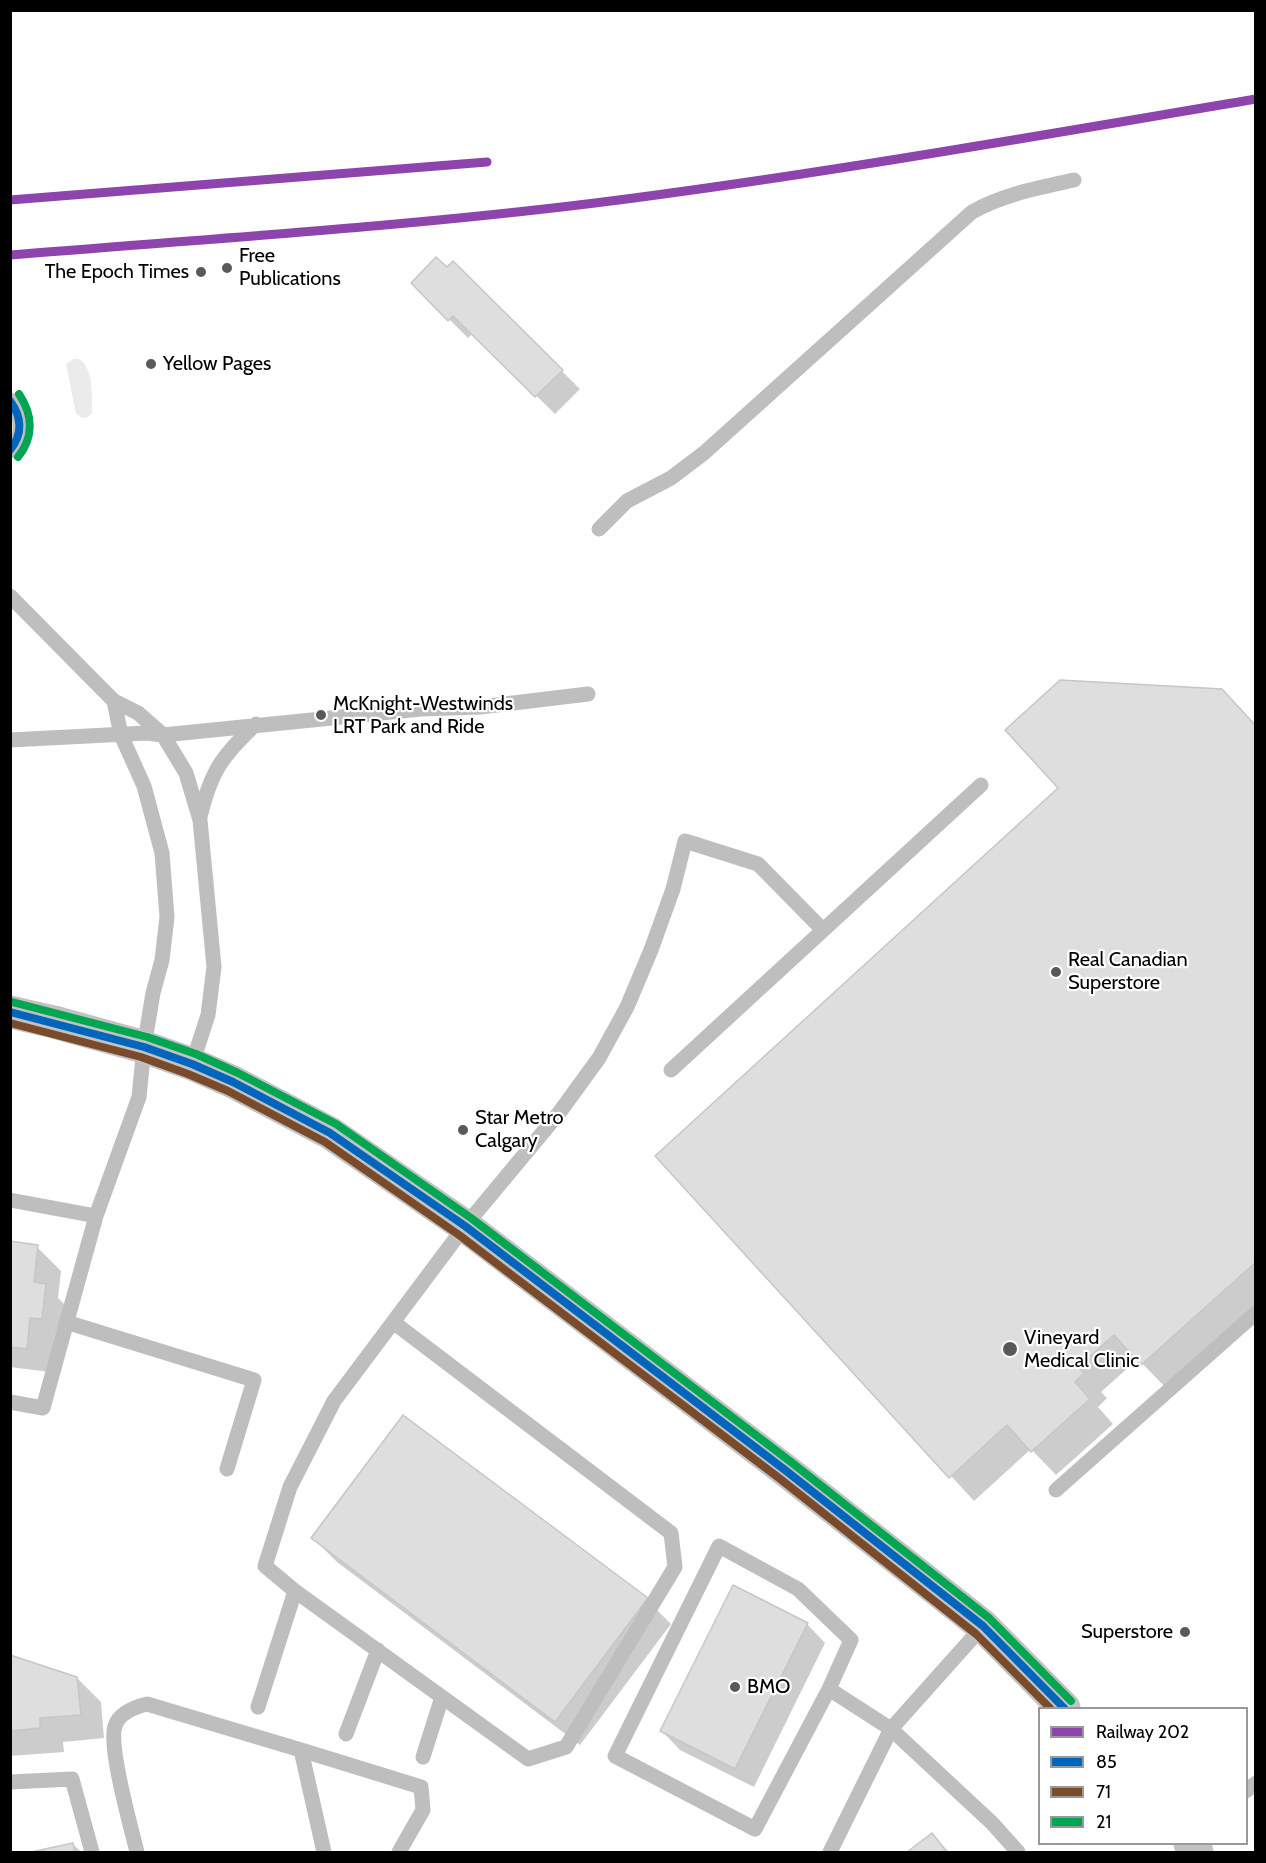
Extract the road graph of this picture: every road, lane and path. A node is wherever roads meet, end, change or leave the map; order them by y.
1 (1074, 180) dead end
2 (10, 400) edge
3 (10, 452) edge
4 (599, 529) dead end
5 (10, 596) edge
6 (588, 694) dead end
7 (114, 701) junction
8 (256, 724) junction
9 (121, 735) junction
10 (164, 735) junction
11 (10, 740) edge
12 (981, 785) dead end
13 (200, 820) junction
14 (823, 930) junction
15 (10, 1012) edge
16 (144, 1047) junction
17 (192, 1064) junction
18 (671, 1070) dead end
19 (10, 1200) edge
20 (96, 1216) junction
21 (465, 1226) junction
22 (1256, 1313) edge
23 (66, 1322) junction
24 (393, 1322) junction
25 (10, 1402) edge
26 (227, 1469) dead end
27 (1056, 1490) dead end
28 (295, 1591) junction
29 (983, 1626) junction
30 (378, 1650) junction
31 (830, 1689) junction
32 (442, 1697) junction
33 (258, 1707) dead end
34 (1063, 1707) edge
35 (891, 1729) junction
36 (346, 1734) dead end
37 (301, 1750) junction
38 (423, 1757) dead end
39 (10, 1782) edge
40 (92, 1852) edge
41 (137, 1852) edge
42 (324, 1852) edge
43 (399, 1852) edge
44 (830, 1852) edge
45 (1018, 1852) edge

1 - 4 lane
2 - 3 lane
5 - 7 lane
6 - 8 lane
7 - 9 lane
7 - 10 lane
8 - 10 lane
8 - 13 lane
9 - 10 lane
9 - 11 lane
9 - 16 lane
10 - 13 lane
12 - 14 lane
13 - 17 lane
14 - 18 lane
14 - 21 lane
15 - 16 street
16 - 17 street
16 - 20 lane
17 - 21 street
19 - 20 lane
20 - 23 lane
21 - 24 lane
21 - 29 street
22 - 27 lane
23 - 25 lane
23 - 26 lane
24 - 28 lane
24 - 32 lane
28 - 30 lane
28 - 33 lane
29 - 34 street
29 - 35 lane
30 - 32 lane
30 - 36 lane
31 - 31 lane
31 - 35 lane
32 - 38 lane
35 - 44 lane
35 - 45 lane
37 - 41 lane
37 - 42 lane
37 - 43 lane
39 - 40 lane

